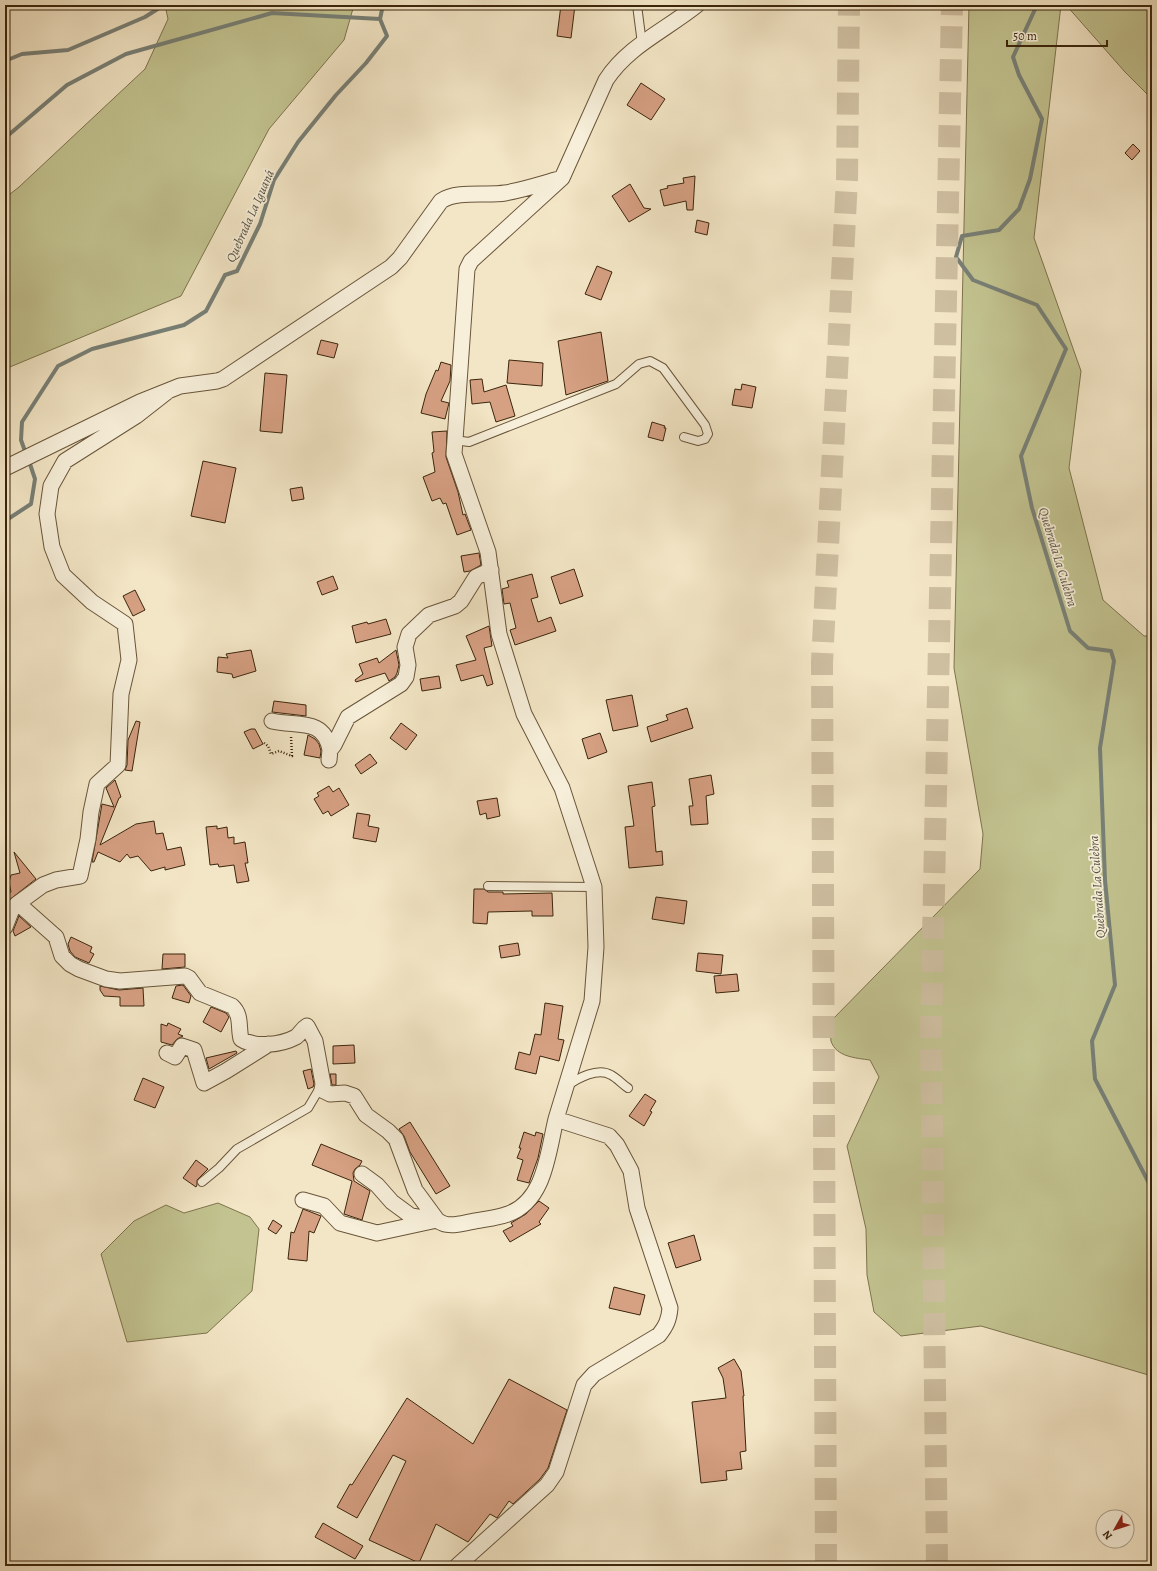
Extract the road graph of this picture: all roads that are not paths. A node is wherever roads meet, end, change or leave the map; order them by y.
1 (637, 5) edge
2 (697, 5) edge
3 (642, 44) junction
4 (562, 178) junction
5 (168, 391) junction
6 (684, 437) dead end
7 (454, 440) junction
8 (5, 468) edge
9 (491, 570) junction
10 (272, 721) dead end
11 (488, 886) dead end
12 (594, 887) junction
13 (17, 904) junction
14 (5, 927) edge
15 (270, 1043) junction
16 (167, 1053) dead end
17 (323, 1084) junction
18 (566, 1087) junction
19 (628, 1088) dead end
20 (556, 1119) junction
21 (362, 1174) dead end
22 (202, 1182) dead end
23 (303, 1200) dead end
24 (437, 1220) junction
25 (457, 1566) edge

1 - 3 lane
2 - 3 street
3 - 4 street
4 - 5 street
4 - 7 street
5 - 8 street
5 - 13 street
6 - 7 lane
7 - 9 street
9 - 10 street
9 - 12 street
11 - 12 lane
12 - 18 street
13 - 14 street
13 - 15 street
15 - 16 street
15 - 17 street
17 - 22 lane
17 - 24 street
18 - 19 lane
18 - 20 street
20 - 24 street
20 - 25 street
21 - 24 street
23 - 24 street

